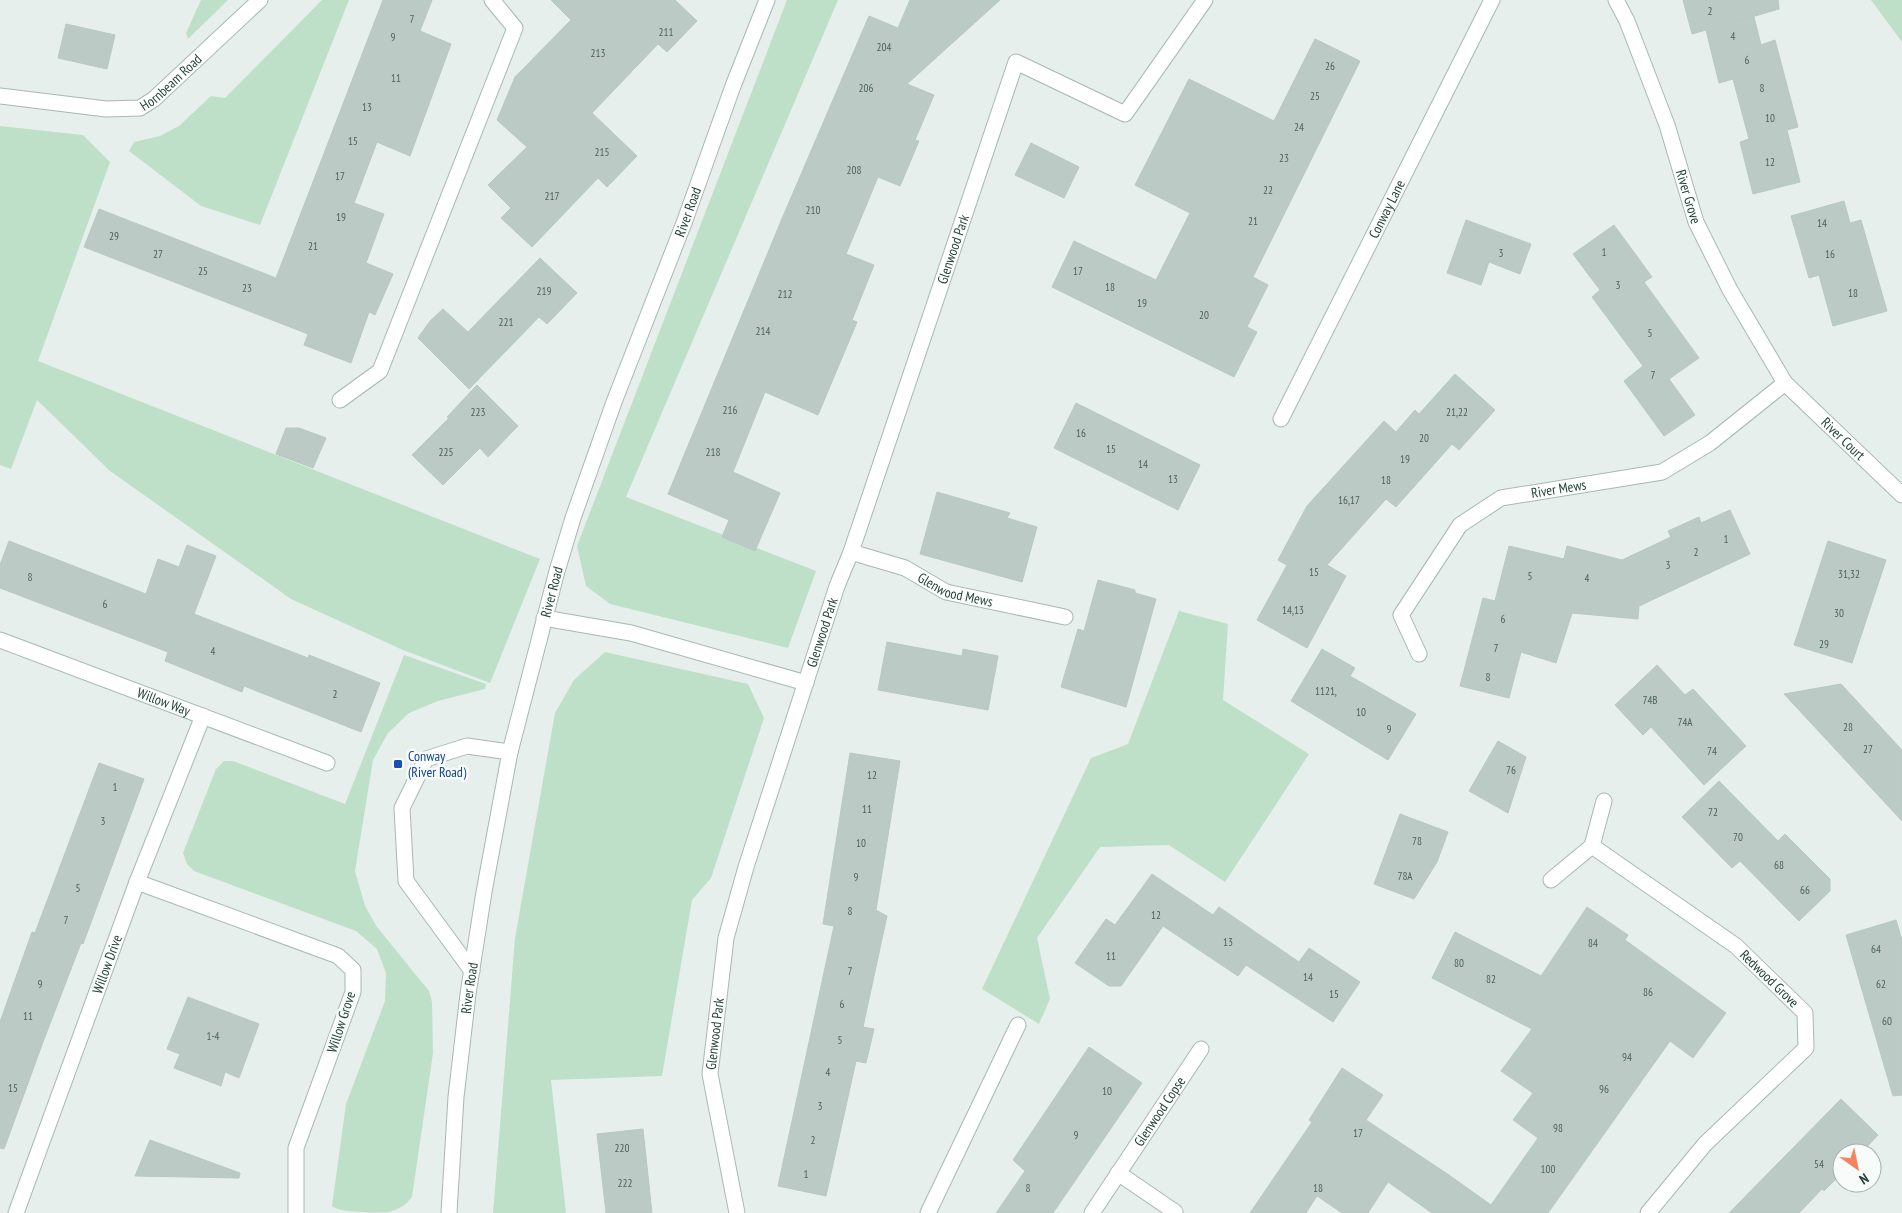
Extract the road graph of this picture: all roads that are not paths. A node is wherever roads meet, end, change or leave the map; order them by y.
1 (260, 0) edge
2 (492, 0) edge
3 (767, 0) edge
4 (1205, 0) edge
5 (1492, 0) edge
6 (1616, 0) edge
7 (0, 96) edge
8 (1785, 383) junction
9 (340, 400) dead end
10 (1281, 419) dead end
11 (1902, 495) edge
12 (851, 552) junction
13 (1065, 617) dead end
14 (544, 618) junction
15 (0, 640) edge
16 (1419, 654) dead end
17 (806, 683) junction
18 (203, 716) junction
19 (510, 752) junction
20 (327, 762) dead end
21 (1604, 801) dead end
22 (1592, 846) junction
23 (1551, 880) dead end
24 (137, 882) junction
25 (472, 971) junction
26 (1018, 1025) dead end
27 (1201, 1049) dead end
28 (1118, 1173) junction
29 (1175, 1212) edge
30 (16, 1213) edge
31 (296, 1213) edge
32 (449, 1213) edge
33 (737, 1213) edge
34 (928, 1213) edge
35 (1092, 1213) edge
36 (1648, 1213) edge

1 - 7 street, Hornbeam Road
2 - 9 street
3 - 14 street, River Road
4 - 12 street, Glenwood Park
5 - 10 street, Conway Lane
6 - 8 street, River Grove
8 - 11 street, River Court
8 - 16 street, River Mews
12 - 13 street, Glenwood Mews
12 - 17 street, Glenwood Park
14 - 17 street, Glenwood Park
14 - 19 street, River Road
15 - 18 street, Willow Way
17 - 33 street, Glenwood Park
18 - 20 street, Willow Way
18 - 24 street, Willow Drive
19 - 25 street, River Road
19 - 25 street
21 - 22 street
22 - 23 street
22 - 36 street, Redwood Grove
24 - 30 street, Willow Drive
24 - 31 street, Willow Grove
25 - 32 street, River Road
26 - 34 street
27 - 28 street, Glenwood Copse
28 - 29 street
28 - 35 street, Glenwood Copse

